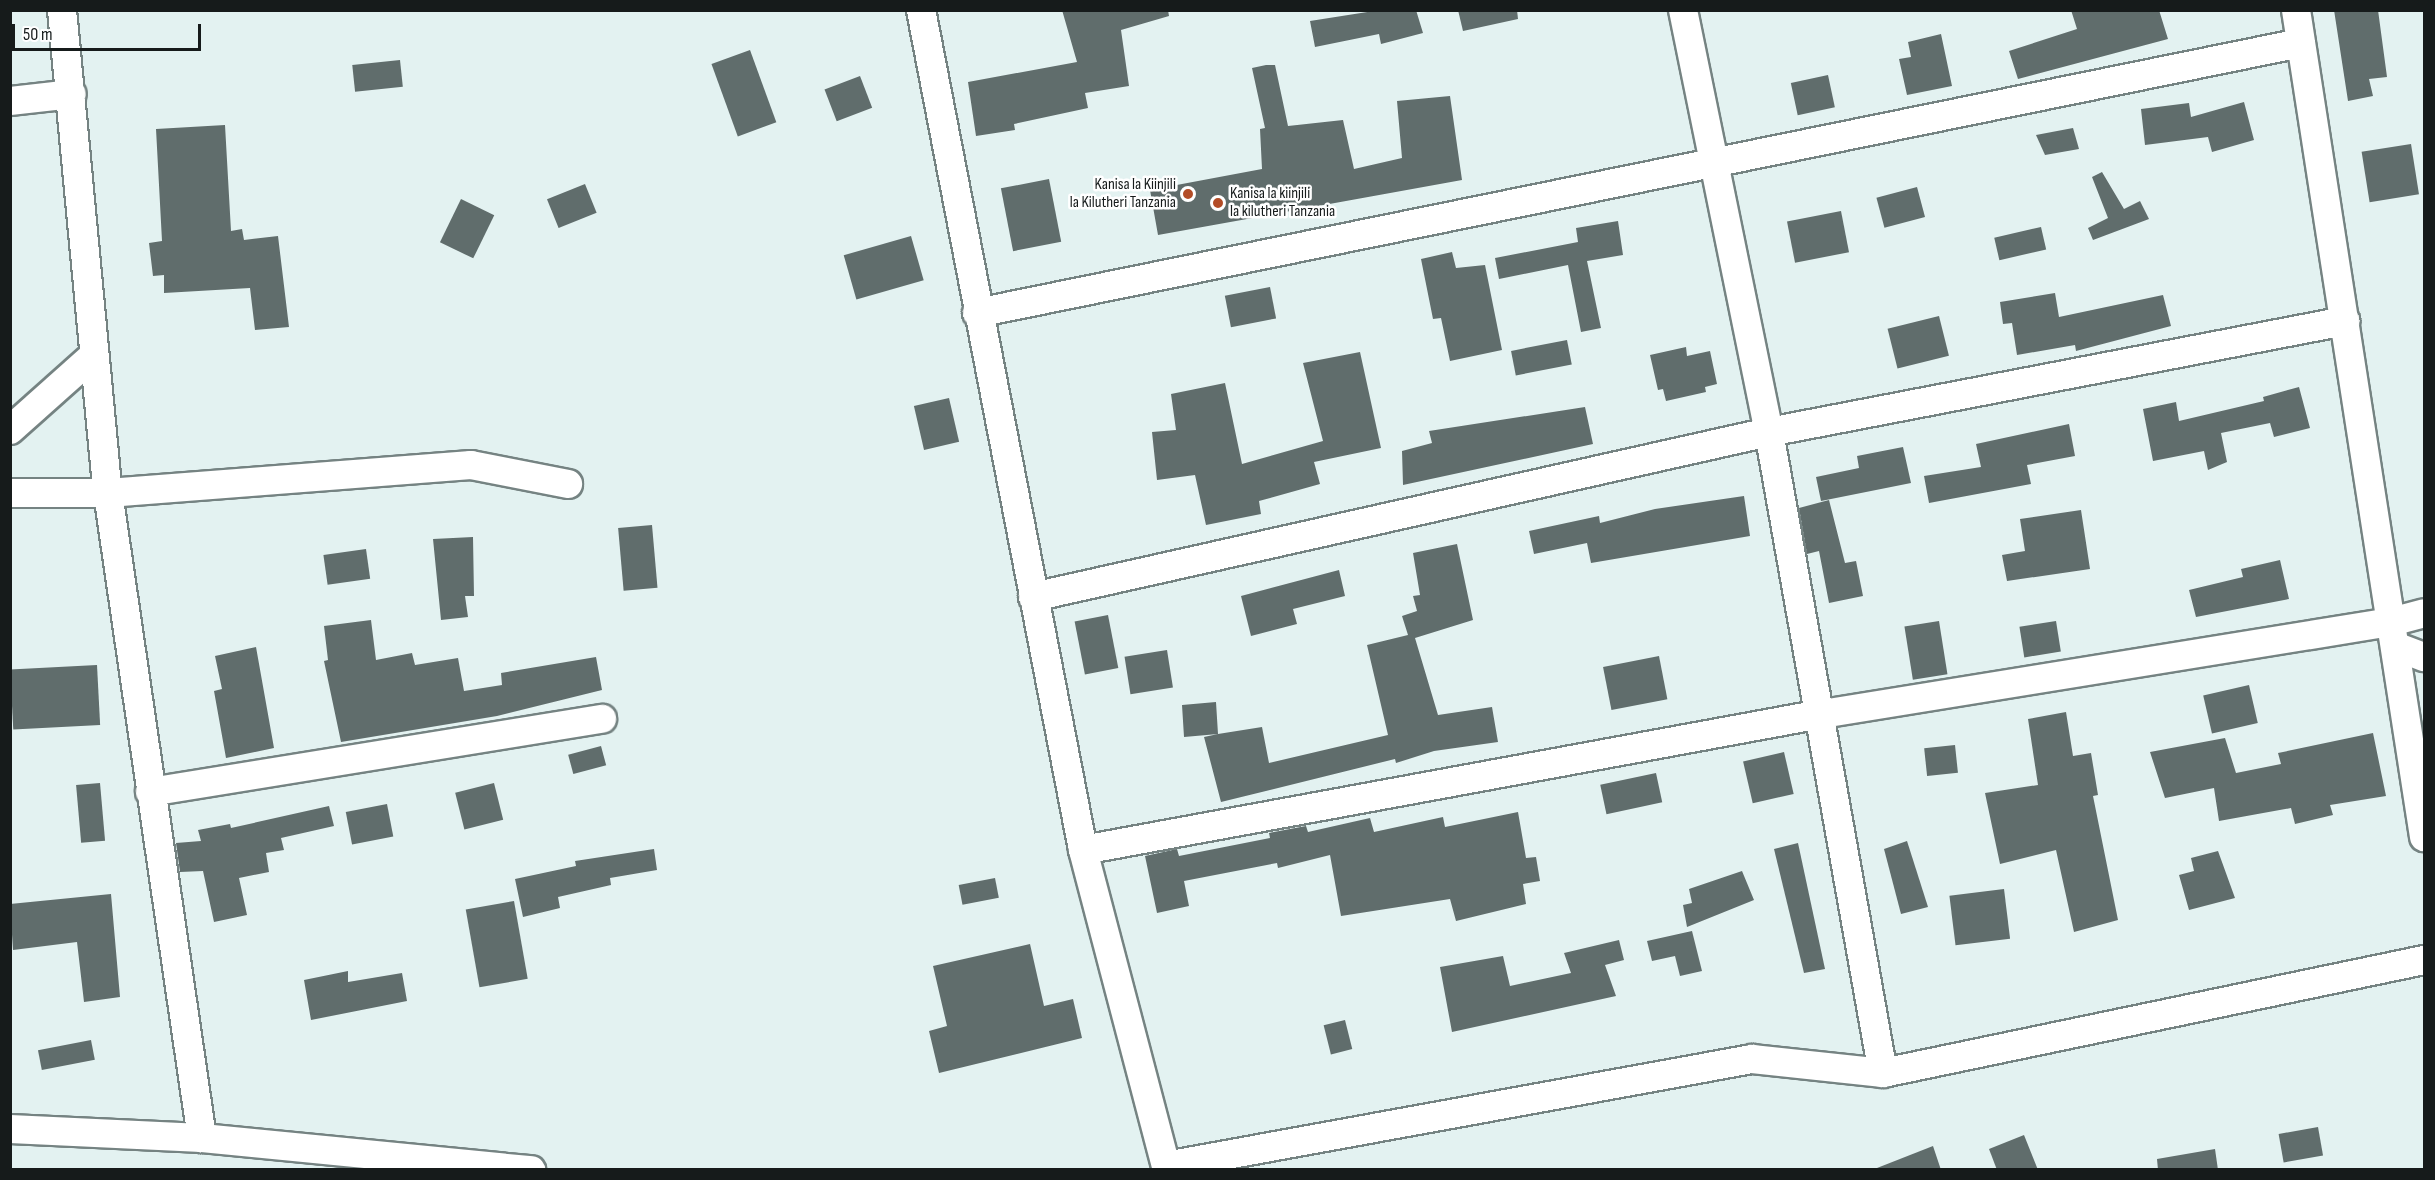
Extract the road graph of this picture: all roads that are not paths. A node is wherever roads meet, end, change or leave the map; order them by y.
1 (62, 10) edge
2 (921, 10) edge
3 (1683, 10) edge
4 (2296, 10) edge
5 (2301, 43) junction
6 (72, 94) junction
7 (10, 101) edge
8 (1712, 163) junction
9 (977, 313) junction
10 (2345, 321) junction
11 (92, 357) junction
12 (10, 430) edge
13 (1768, 432) junction
14 (568, 484) dead end
15 (10, 493) edge
16 (108, 493) junction
17 (1033, 597) junction
18 (2424, 613) edge
19 (2393, 634) junction
20 (2424, 657) edge
21 (1816, 715) junction
22 (602, 719) dead end
23 (150, 792) junction
24 (2424, 837) edge
25 (1083, 850) junction
26 (2424, 960) edge
27 (1883, 1073) junction
28 (10, 1129) edge
29 (202, 1138) junction
30 (531, 1170) edge

1 - 6 street
2 - 9 street
3 - 8 street
4 - 5 street
5 - 8 street
5 - 10 street
6 - 7 street
6 - 11 street
8 - 9 street
8 - 13 street
9 - 17 street
10 - 13 street
10 - 19 street
11 - 12 street
11 - 16 street
13 - 17 street
13 - 21 street
14 - 16 street
15 - 16 street
16 - 23 street
17 - 25 street
18 - 19 street
19 - 20 street
19 - 21 street
19 - 24 street
21 - 25 street
21 - 27 street
22 - 23 street
23 - 29 street
25 - 27 street
26 - 27 street
28 - 29 street
29 - 30 street

